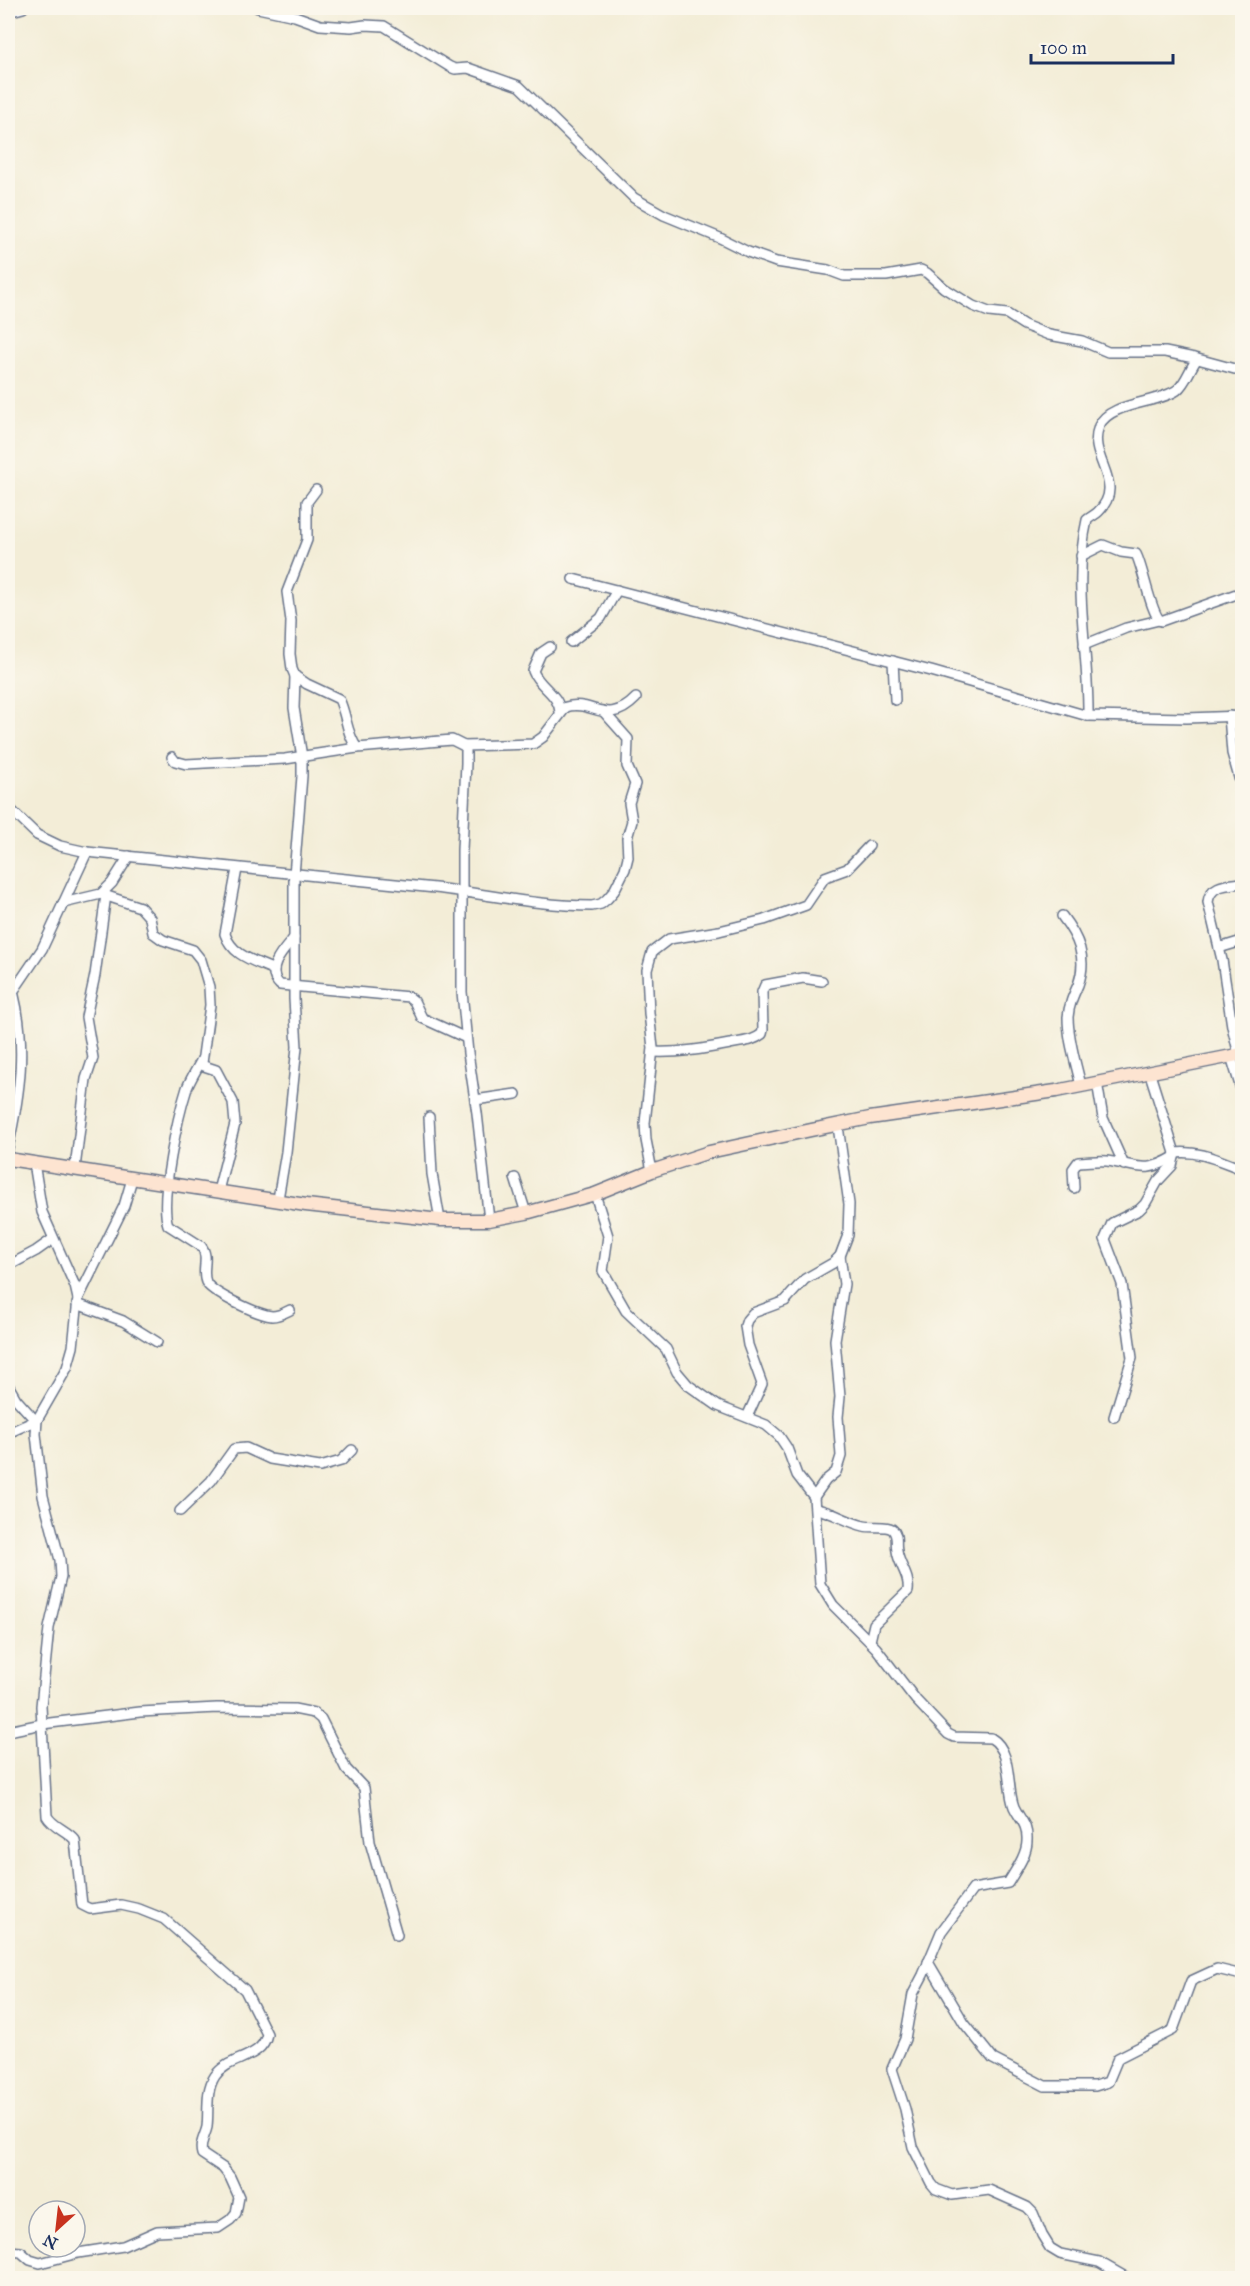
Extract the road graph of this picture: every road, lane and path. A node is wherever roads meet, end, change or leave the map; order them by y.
1 (23, 8) edge
2 (258, 8) edge
3 (8, 12) edge
4 (1197, 359) junction
5 (1242, 372) edge
6 (316, 490) dead end
7 (1081, 556) junction
8 (573, 579) dead end
9 (617, 590) junction
10 (1242, 592) edge
11 (1159, 620) junction
12 (571, 642) dead end
13 (1084, 645) junction
14 (550, 647) dead end
15 (892, 661) junction
16 (295, 676) junction
17 (636, 698) dead end
18 (895, 700) dead end
19 (603, 711) junction
20 (560, 712) junction
21 (1088, 716) junction
22 (1228, 716) junction
23 (1242, 716) edge
24 (464, 746) junction
25 (357, 748) junction
26 (172, 757) dead end
27 (302, 757) junction
28 (1242, 788) edge
29 (8, 807) edge
30 (869, 846) dead end
31 (87, 852) junction
32 (129, 856) junction
33 (237, 869) junction
34 (294, 875) junction
35 (1242, 883) edge
36 (462, 891) junction
37 (104, 895) junction
38 (63, 903) junction
39 (1062, 916) dead end
40 (294, 938) junction
41 (1242, 941) edge
42 (1219, 948) junction
43 (274, 970) junction
44 (822, 981) dead end
45 (294, 987) junction
46 (10, 995) edge
47 (466, 1038) junction
48 (653, 1052) junction
49 (1237, 1055) edge
50 (202, 1059) junction
51 (1150, 1074) junction
52 (1096, 1082) junction
53 (1081, 1086) junction
54 (1242, 1092) edge
55 (516, 1094) dead end
56 (475, 1100) junction
57 (429, 1116) dead end
58 (838, 1126) junction
59 (8, 1147) edge
60 (1174, 1155) junction
61 (11, 1160) edge
62 (34, 1163) junction
63 (1124, 1165) junction
64 (75, 1168) junction
65 (1242, 1169) edge
66 (652, 1171) junction
67 (515, 1178) dead end
68 (132, 1179) junction
69 (166, 1184) junction
70 (1074, 1188) dead end
71 (218, 1191) junction
72 (595, 1194) junction
73 (278, 1199) junction
74 (526, 1213) junction
75 (440, 1220) junction
76 (489, 1220) junction
77 (53, 1239) junction
78 (840, 1256) junction
79 (8, 1266) edge
80 (77, 1301) junction
81 (290, 1310) dead end
82 (157, 1342) dead end
83 (8, 1385) edge
84 (747, 1417) junction
85 (1114, 1418) dead end
86 (36, 1420) junction
87 (8, 1433) edge
88 (352, 1450) dead end
89 (814, 1497) junction
90 (816, 1509) junction
91 (180, 1511) dead end
92 (870, 1641) junction
93 (42, 1724) junction
94 (8, 1731) edge
95 (398, 1935) dead end
96 (928, 1962) junction
97 (1242, 1975) edge
98 (8, 2251) edge
99 (1127, 2278) edge

1 - 3 street
2 - 4 street
4 - 5 street
4 - 7 street
6 - 16 street
7 - 11 street
7 - 13 street
8 - 9 street
9 - 12 street
9 - 15 street
10 - 11 street
11 - 13 street
13 - 21 street
14 - 20 street
15 - 18 street
15 - 21 street
16 - 25 street
16 - 27 street
17 - 19 street
19 - 20 street
19 - 36 street
20 - 24 street
21 - 22 street
22 - 23 street
22 - 28 street
24 - 25 street
24 - 36 street
25 - 27 street
26 - 27 street
27 - 34 street
29 - 31 street
30 - 48 street
31 - 32 street
31 - 38 street
32 - 33 street
32 - 37 street
33 - 34 street
33 - 43 street
34 - 36 street
34 - 40 street
35 - 42 street
36 - 47 street
37 - 38 street
37 - 50 street
37 - 64 street
38 - 46 street
39 - 53 street
40 - 43 street
40 - 45 street
41 - 42 street
42 - 49 street
43 - 45 street
44 - 48 street
45 - 47 street
45 - 73 street
46 - 59 street
47 - 56 street
48 - 66 street
49 - 51 street
49 - 54 street
50 - 69 street
50 - 71 street
51 - 52 street
51 - 60 street
52 - 53 street
52 - 63 street
53 - 58 street
55 - 56 street
56 - 76 street
57 - 75 street
58 - 66 street
58 - 78 street
59 - 61 street
60 - 63 street
60 - 65 street
60 - 85 street
61 - 62 street
62 - 64 street
62 - 77 street
63 - 70 street
64 - 68 street
66 - 72 street
67 - 74 street
68 - 69 street
68 - 80 street
69 - 71 street
69 - 81 street
71 - 73 street
72 - 74 street
72 - 84 street
73 - 75 street
74 - 76 street
75 - 76 street
77 - 79 street
77 - 80 street
78 - 84 street
78 - 89 street
80 - 82 street
80 - 86 street
83 - 86 street
84 - 89 street
86 - 87 street
86 - 93 street
88 - 91 street
89 - 90 street
90 - 92 street
90 - 92 street
92 - 96 street
93 - 94 street
93 - 95 street
93 - 98 street
96 - 97 street
96 - 99 street

